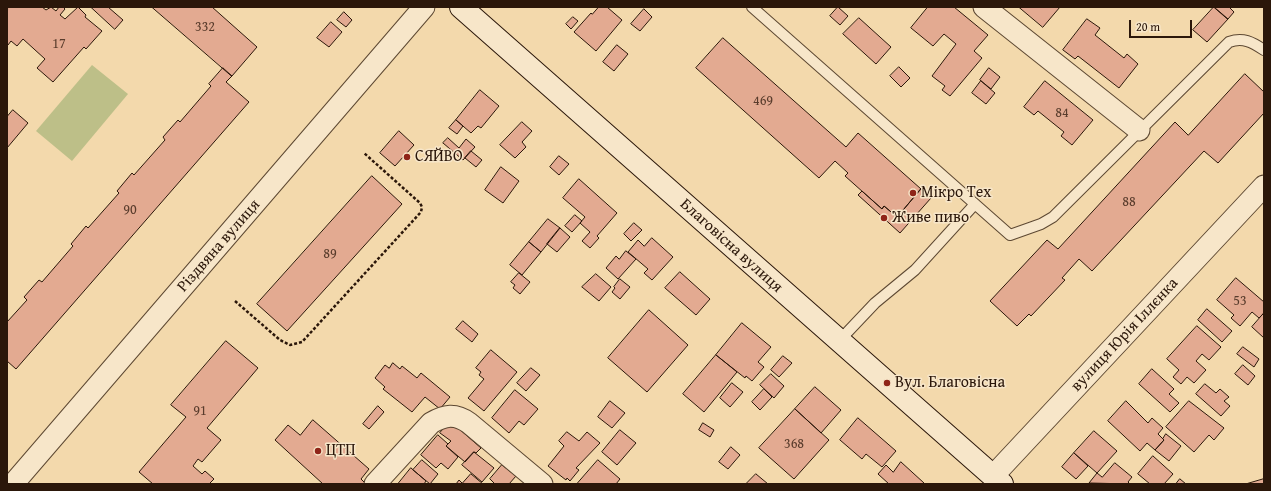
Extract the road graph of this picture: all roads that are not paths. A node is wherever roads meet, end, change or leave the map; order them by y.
1 (424, 7) edge
2 (461, 7) edge
3 (752, 7) edge
4 (984, 7) edge
5 (1264, 50) edge
6 (1139, 130) junction
7 (1264, 186) edge
8 (975, 204) junction
9 (1256, 207) edge
10 (839, 341) junction
11 (994, 481) edge
12 (13, 484) edge
13 (375, 484) edge
14 (542, 484) edge

1 - 12 street, Різдвяна вулиця
2 - 10 main road, Благовісна вулиця
3 - 8 lane
4 - 6 street
5 - 6 lane
6 - 8 lane
7 - 9 street, вулиця Юрія Іллєнка
8 - 10 lane
9 - 11 street, вулиця Юрія Іллєнка
10 - 11 main road, Благовісна вулиця
13 - 14 street

